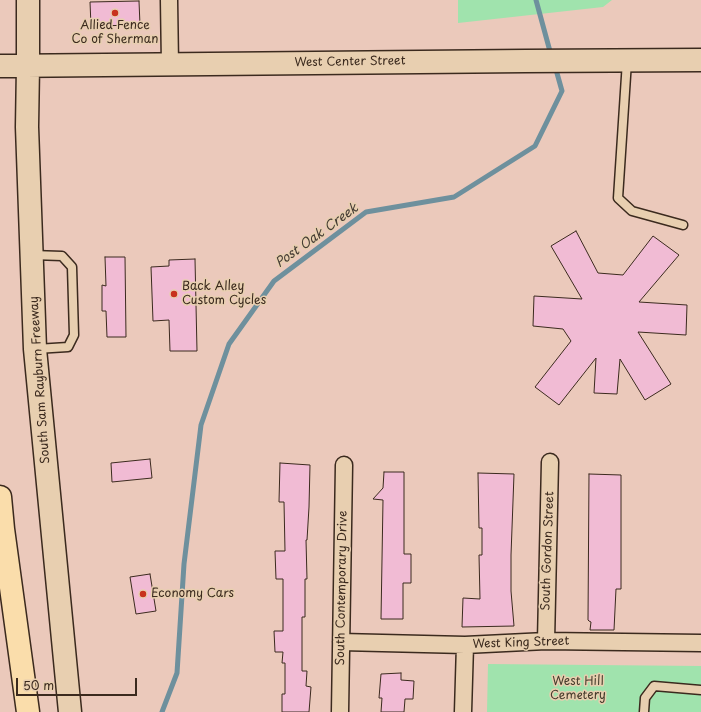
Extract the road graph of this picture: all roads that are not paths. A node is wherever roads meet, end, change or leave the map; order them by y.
1 (28, 0) edge
2 (169, 0) edge
3 (627, 60) junction
4 (701, 60) edge
5 (170, 64) junction
6 (0, 66) edge
7 (28, 66) junction
8 (683, 225) dead end
9 (32, 255) junction
10 (35, 349) junction
11 (550, 462) dead end
12 (344, 465) dead end
13 (0, 497) edge
14 (546, 641) junction
15 (341, 642) junction
16 (701, 643) edge
17 (465, 645) junction
18 (701, 690) edge
19 (28, 712) edge
20 (70, 712) edge
21 (340, 712) edge
22 (463, 712) edge
23 (644, 712) edge

1 - 7 main road, South Sam Rayburn Freeway
2 - 5 street
3 - 4 main road, West Center Street
3 - 5 main road, West Center Street
3 - 8 lane
5 - 7 main road, West Center Street
6 - 7 main road, West Center Street
7 - 9 main road, South Sam Rayburn Freeway
9 - 10 main road, South Sam Rayburn Freeway
9 - 10 lane
10 - 20 main road, South Sam Rayburn Freeway
11 - 14 street, South Gordon Street
12 - 15 street, South Contemporary Drive
13 - 19 highway
14 - 16 street, West King Street
14 - 17 street, West King Street
15 - 17 street, West King Street
15 - 21 street, South Contemporary Drive
17 - 22 street
18 - 23 lane

